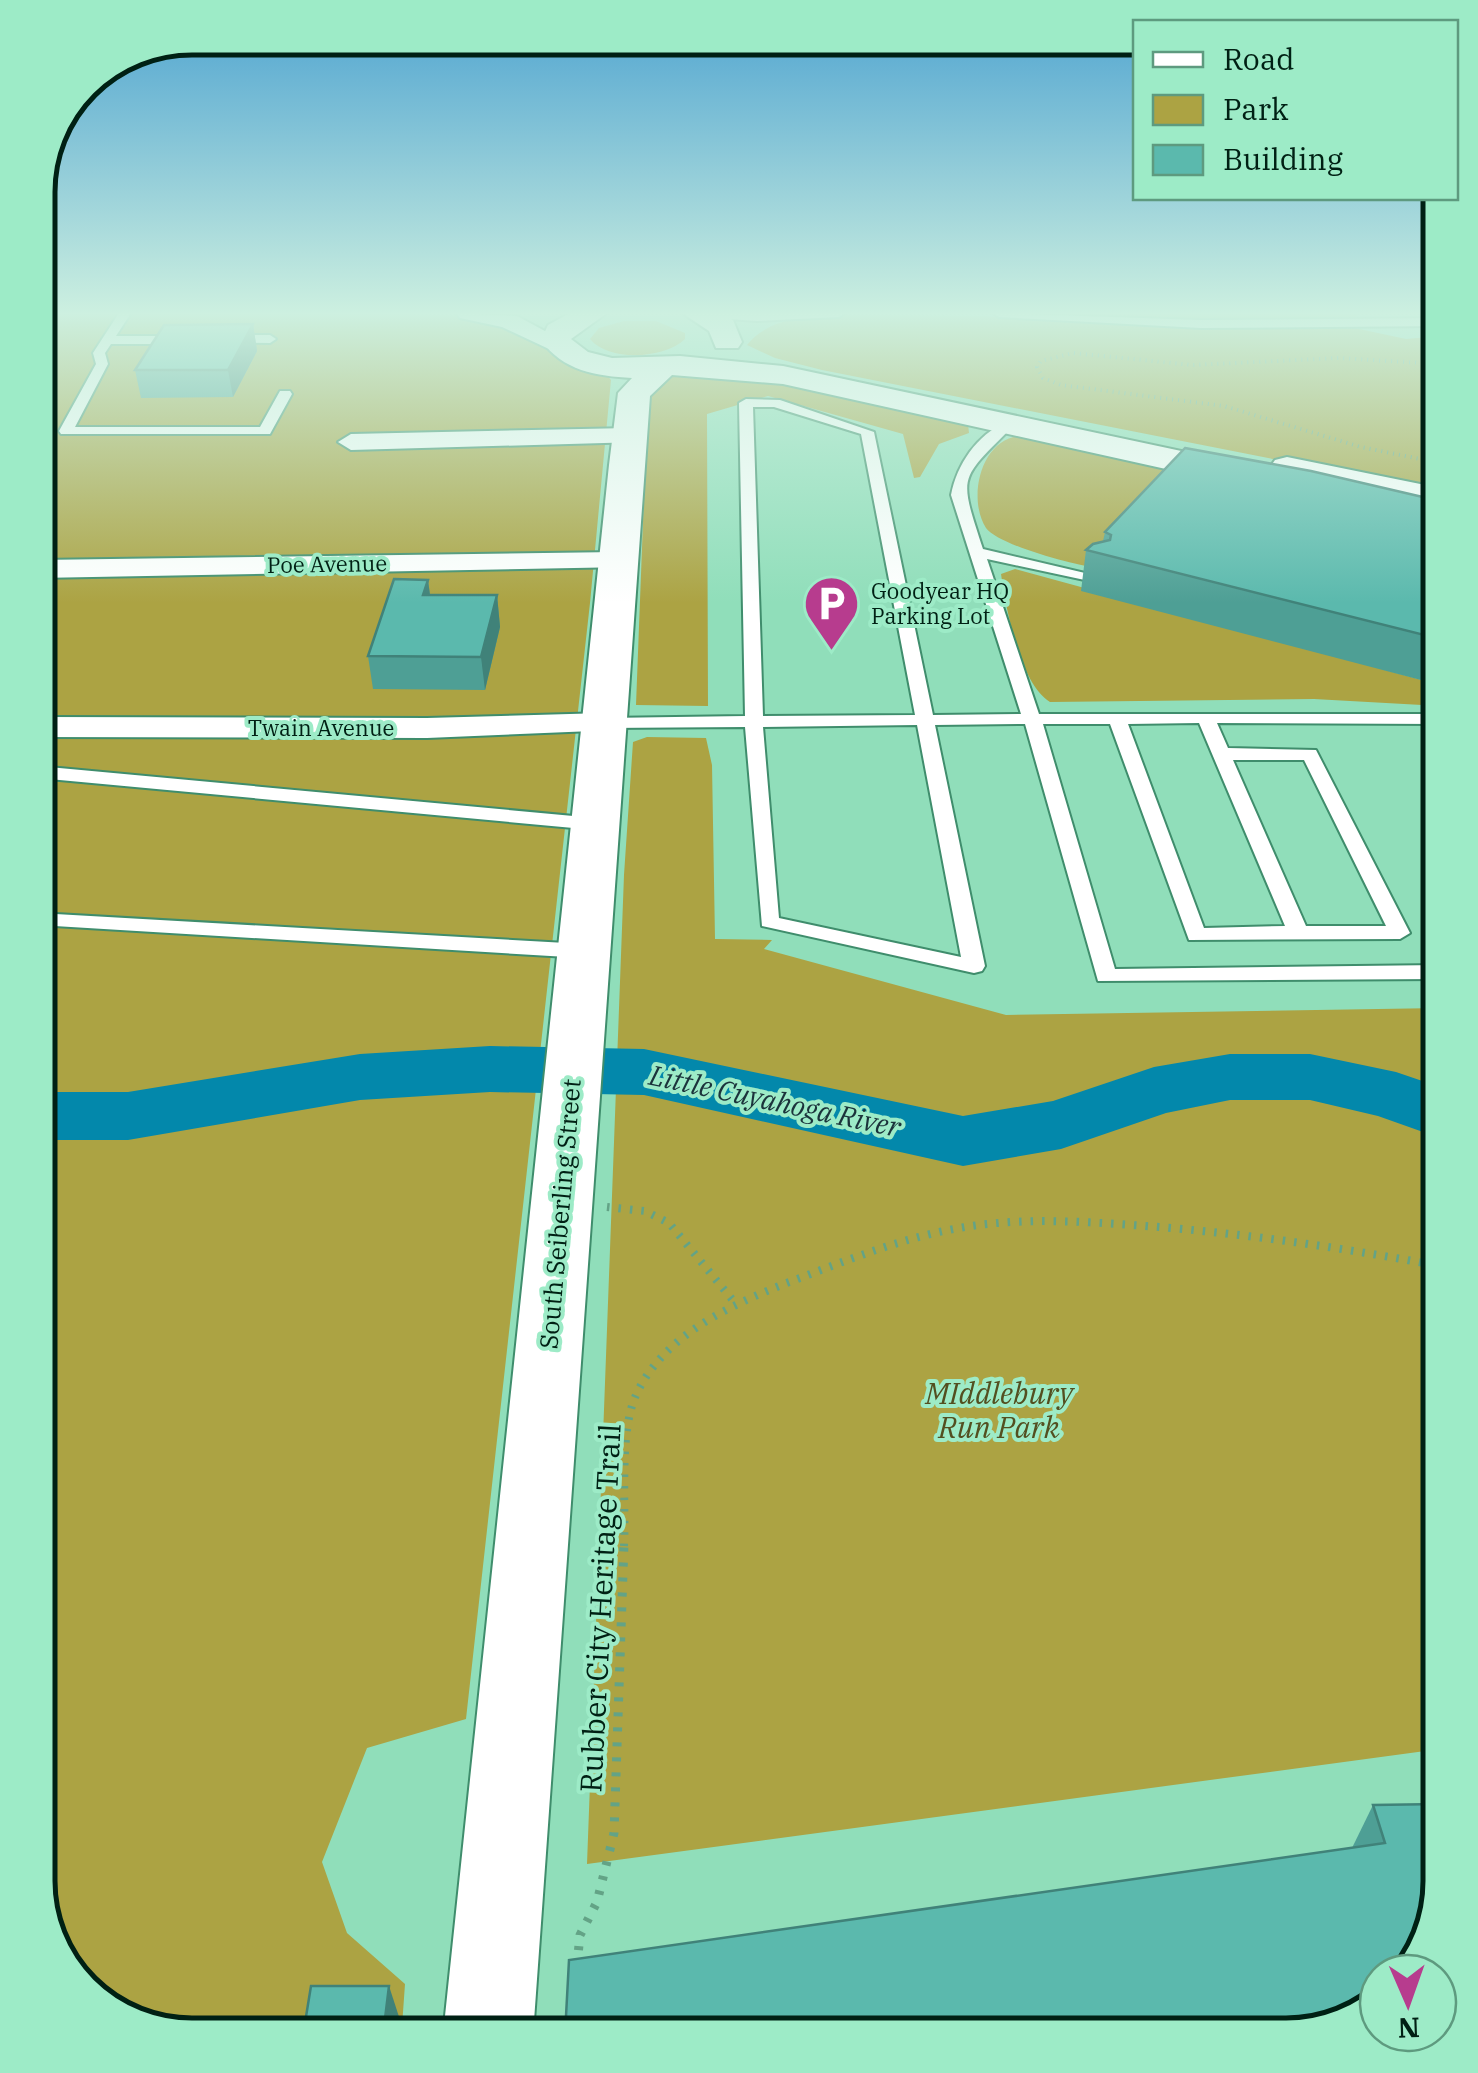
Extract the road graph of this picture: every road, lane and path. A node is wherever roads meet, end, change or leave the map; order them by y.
1 (78, 410) edge
2 (276, 410) edge
3 (637, 410) edge
4 (746, 410) edge
5 (796, 410) edge
6 (935, 410) edge
7 (1000, 410) edge
8 (1236, 410) edge
9 (1006, 426) junction
10 (630, 436) junction
11 (351, 442) dead end
12 (1423, 460) edge
13 (1423, 497) edge
14 (1423, 512) edge
15 (977, 552) junction
16 (617, 560) junction
17 (55, 569) edge
18 (1094, 578) edge
19 (1117, 718) junction
20 (1206, 718) junction
21 (1032, 719) junction
22 (1423, 719) edge
23 (927, 720) junction
24 (754, 722) junction
25 (604, 723) junction
26 (55, 727) edge
27 (1221, 754) junction
28 (55, 774) edge
29 (596, 824) junction
30 (55, 919) edge
31 (1298, 932) junction
32 (584, 951) junction
33 (1423, 972) edge
34 (561, 1202) junction
35 (1423, 1263) edge
36 (736, 1304) junction
37 (576, 1974) edge
38 (489, 2018) edge

1 - 2 lane
3 - 10 main road, South Seiberling Street
4 - 24 lane
5 - 23 lane
6 - 9 main road
7 - 13 main road
8 - 12 path
9 - 14 main road
9 - 15 lane
10 - 11 street
10 - 16 main road, South Seiberling Street
15 - 18 lane
15 - 21 lane
16 - 17 street, Poe Avenue
16 - 25 main road, South Seiberling Street
19 - 20 lane
19 - 21 lane
19 - 31 lane
20 - 22 lane
20 - 27 lane
21 - 23 lane
21 - 33 lane
23 - 24 lane
23 - 24 lane
24 - 25 lane
25 - 26 street, Twain Avenue
25 - 29 main road, South Seiberling Street
27 - 31 lane
27 - 31 lane
28 - 29 lane
29 - 32 main road, South Seiberling Street
30 - 32 lane
32 - 34 main road, South Seiberling Street
34 - 36 path
34 - 38 main road, South Seiberling Street
35 - 36 path, Rubber City Heritage Trail
36 - 37 path, Rubber City Heritage Trail

